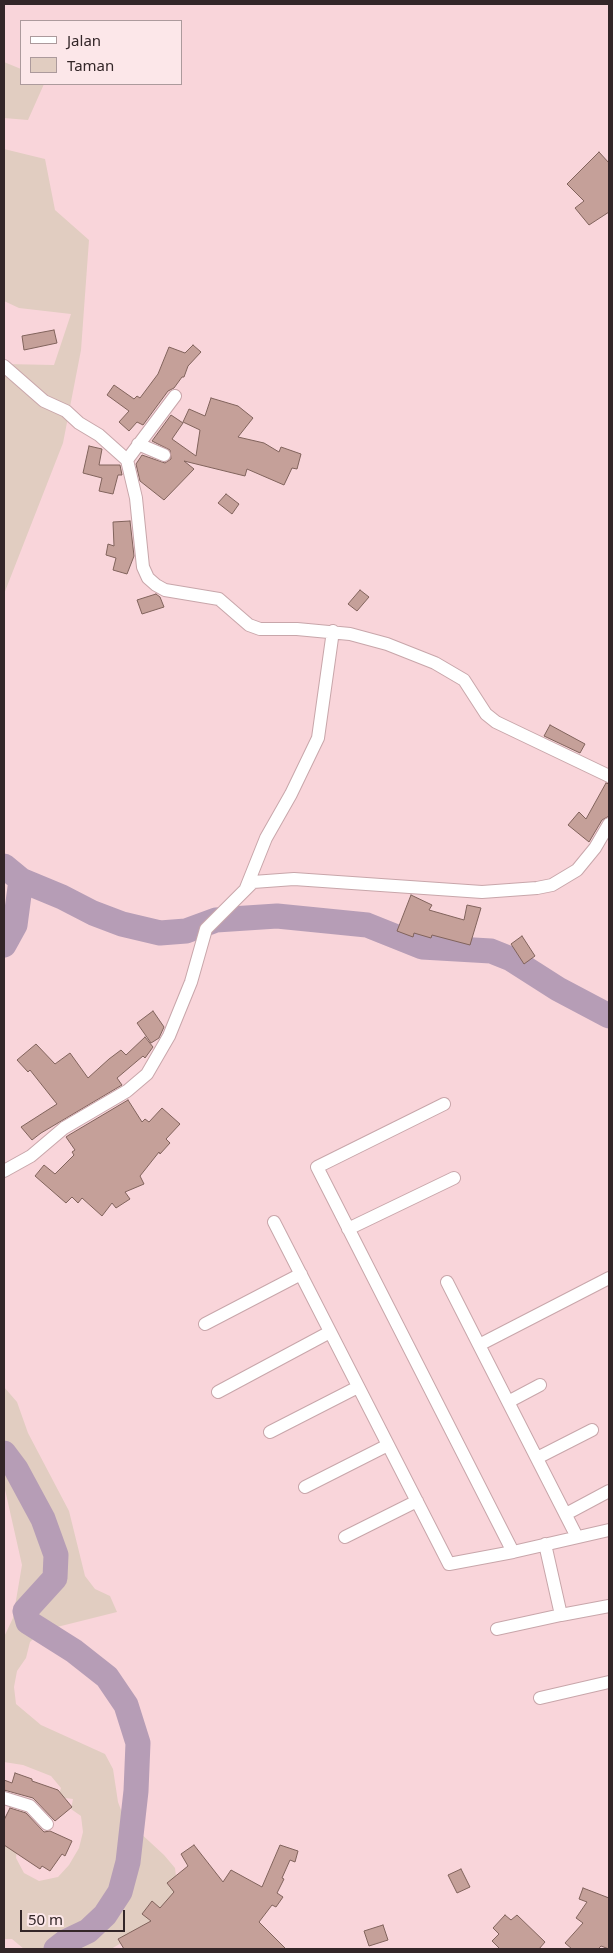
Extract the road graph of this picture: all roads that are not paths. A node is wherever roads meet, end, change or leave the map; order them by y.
1 (4, 366) edge
2 (174, 396) dead end
3 (138, 444) junction
4 (164, 455) dead end
5 (126, 460) junction
6 (333, 631) junction
7 (609, 776) edge
8 (609, 824) edge
9 (246, 888) junction
10 (444, 1104) dead end
11 (4, 1171) edge
12 (454, 1178) dead end
13 (274, 1222) dead end
14 (348, 1229) junction
15 (301, 1274) junction
16 (609, 1278) edge
17 (447, 1282) dead end
18 (205, 1324) dead end
19 (330, 1332) junction
20 (479, 1345) junction
21 (540, 1386) dead end
22 (358, 1387) junction
23 (218, 1392) dead end
24 (508, 1402) junction
25 (592, 1430) dead end
26 (270, 1432) dead end
27 (388, 1444) junction
28 (537, 1458) junction
29 (304, 1487) dead end
30 (609, 1492) edge
31 (417, 1501) junction
32 (566, 1514) junction
33 (609, 1530) edge
34 (345, 1537) dead end
35 (577, 1537) junction
36 (545, 1544) junction
37 (513, 1552) junction
38 (609, 1606) edge
39 (561, 1615) junction
40 (497, 1629) dead end
41 (609, 1682) edge
42 (540, 1698) dead end
43 (4, 1798) edge
44 (47, 1824) dead end

1 - 5 street
2 - 3 street
3 - 4 street
3 - 5 street
5 - 6 street
6 - 7 street
6 - 9 street
8 - 9 street
9 - 11 street
10 - 14 street
12 - 14 street
13 - 15 street
14 - 37 street
15 - 18 street
15 - 19 street
16 - 20 street
17 - 20 street
19 - 22 street
19 - 23 street
20 - 24 street
21 - 24 street
22 - 26 street
22 - 27 street
24 - 28 street
25 - 28 street
27 - 29 street
27 - 31 street
28 - 32 street
30 - 32 street
31 - 34 street
31 - 37 street
32 - 35 street
33 - 35 street
35 - 36 street
36 - 37 street
36 - 39 street
38 - 39 street
39 - 40 street
41 - 42 street
43 - 44 street

